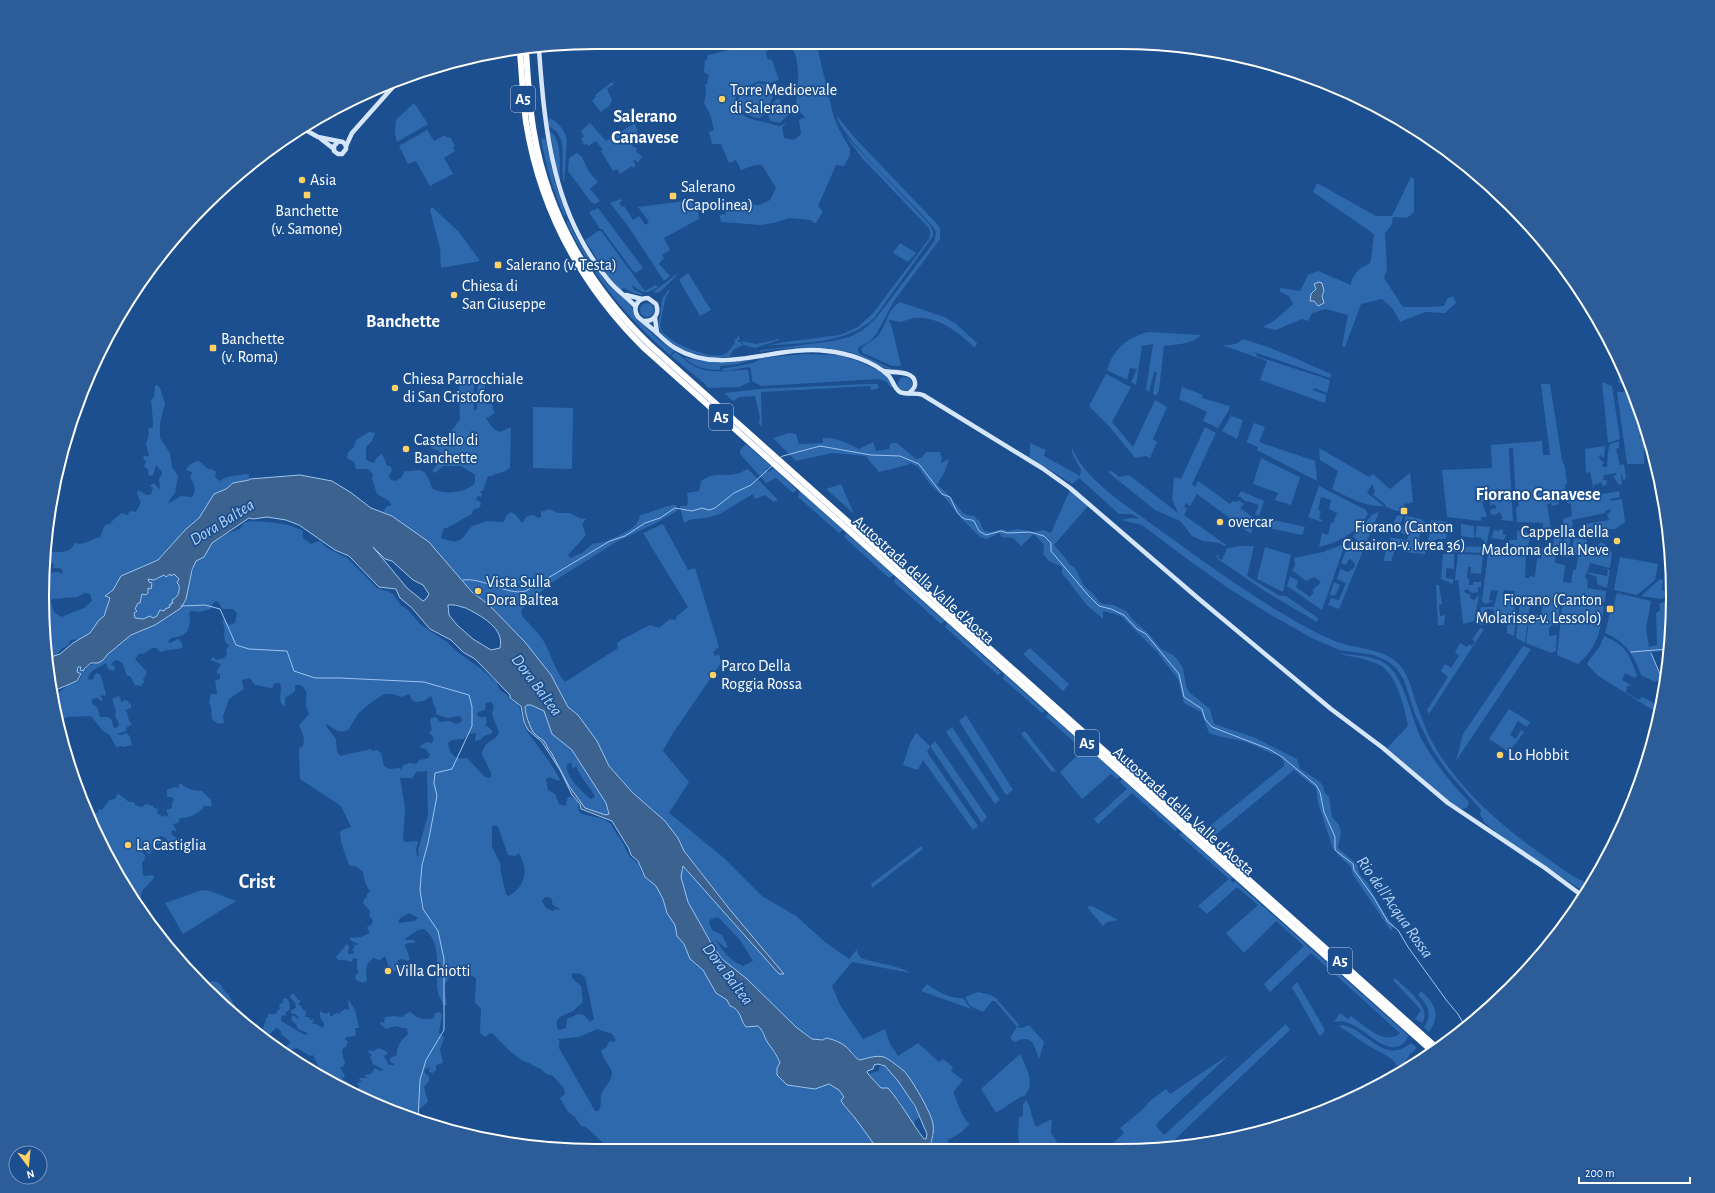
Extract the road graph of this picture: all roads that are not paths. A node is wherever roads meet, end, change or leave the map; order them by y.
1 (539, 52) edge
2 (526, 54) edge
3 (520, 55) edge
4 (391, 90) edge
5 (308, 131) edge
6 (352, 133) junction
7 (318, 137) junction
8 (339, 142) junction
9 (346, 146) junction
10 (334, 149) junction
11 (623, 293) junction
12 (643, 299) junction
13 (635, 306) junction
14 (654, 318) junction
15 (643, 321) junction
16 (657, 333) junction
17 (884, 371) junction
18 (902, 374) junction
19 (895, 383) junction
20 (915, 385) junction
21 (697, 391) junction
22 (909, 393) junction
23 (923, 395) junction
24 (750, 438) junction
25 (1238, 874) junction
26 (1579, 893) edge
27 (1433, 1045) edge
28 (1429, 1048) edge

1 - 11 main road
2 - 21 highway, Autostrada della Valle d'Aosta / A5
3 - 21 highway, Autostrada della Valle d'Aosta / A5
4 - 6 main road
5 - 7 main road
6 - 8 main road
6 - 9 main road
7 - 8 main road
7 - 10 main road
8 - 9 main road
8 - 10 main road
9 - 10 main road
11 - 12 main road
11 - 13 main road
12 - 13 main road
12 - 14 main road
13 - 15 main road
14 - 15 main road
14 - 16 main road
15 - 16 main road
16 - 17 main road
17 - 18 main road
17 - 19 main road
18 - 19 main road
18 - 20 main road
19 - 22 main road
20 - 22 main road
20 - 23 main road
21 - 24 highway, Autostrada della Valle d'Aosta / A5
21 - 24 highway, Autostrada della Valle d'Aosta / A5
22 - 23 main road
23 - 26 main road
24 - 25 highway, Autostrada della Valle d'Aosta / A5
25 - 27 highway, Autostrada della Valle d'Aosta / A5
25 - 28 highway, Autostrada della Valle d'Aosta / A5

